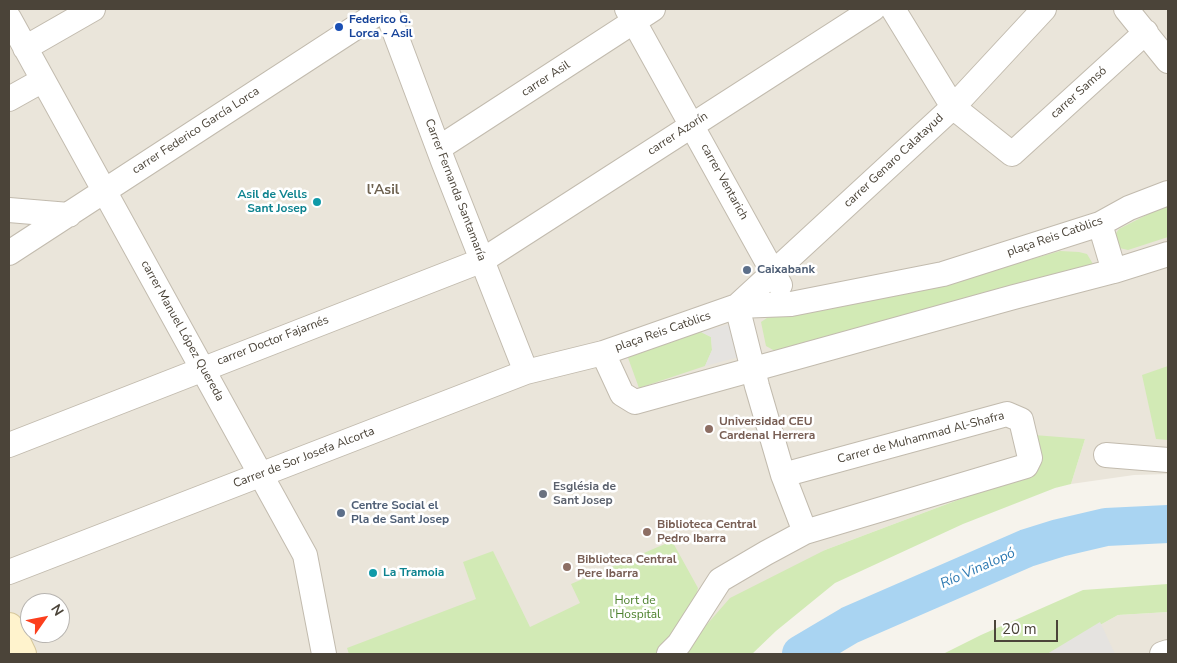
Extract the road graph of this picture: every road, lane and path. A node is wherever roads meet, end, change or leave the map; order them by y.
1 (94, 9) edge
2 (385, 9) edge
3 (873, 9) edge
4 (894, 9) edge
5 (1044, 9) edge
6 (1126, 9) edge
7 (638, 13) edge
8 (9, 18) edge
9 (1146, 32) junction
10 (25, 48) junction
11 (1168, 59) edge
12 (43, 80) junction
13 (9, 99) edge
14 (953, 107) junction
15 (692, 126) junction
16 (438, 148) junction
17 (105, 192) junction
18 (1168, 193) edge
19 (9, 210) edge
20 (69, 215) junction
21 (1100, 224) junction
22 (9, 253) edge
23 (1168, 254) edge
24 (483, 260) junction
25 (1114, 271) junction
26 (773, 272) junction
27 (791, 304) junction
28 (737, 306) junction
29 (603, 353) junction
30 (202, 368) junction
31 (752, 369) junction
32 (526, 372) junction
33 (9, 445) edge
34 (1106, 455) dead end
35 (1168, 460) edge
36 (783, 474) junction
37 (261, 475) junction
38 (805, 532) junction
39 (9, 572) edge
40 (9, 627) edge
41 (1168, 652) edge
42 (22, 654) edge
43 (324, 654) edge
44 (669, 654) edge
45 (1162, 654) edge

1 - 10 street
2 - 16 street, Carrer Fernanda Santamaría
2 - 17 street, carrer Federico García Lorca
3 - 15 street, carrer Azorín
4 - 14 street
5 - 14 street, carrer Genaro Calatayud
6 - 9 street
7 - 15 street, carrer Ventarich
7 - 16 street, carrer Asil
8 - 10 street, carrer Manuel López Quereda
9 - 11 street
9 - 14 street, carrer Samsó
10 - 12 street, carrer Manuel López Quereda
12 - 13 street
12 - 17 street, carrer Manuel López Quereda
14 - 26 street, carrer Genaro Calatayud
15 - 24 street, carrer Azorín
15 - 26 street, carrer Ventarich
16 - 24 street, Carrer Fernanda Santamaría
17 - 20 street, carrer Federico García Lorca
17 - 30 street, carrer Manuel López Quereda
18 - 21 street, plaça Reis Catòlics
19 - 20 street
20 - 22 street, carrer Federico García Lorca
21 - 25 street
21 - 27 street, plaça Reis Catòlics
23 - 25 street, plaça Reis Catòlics
24 - 30 street, carrer Doctor Fajarnés
24 - 32 street, Carrer Fernanda Santamaría
25 - 31 street, plaça Reis Catòlics
26 - 27 street, carrer Ventarich
26 - 28 street, carrer Genaro Calatayud
27 - 28 street, plaça Reis Catòlics
28 - 29 street, plaça Reis Catòlics
28 - 31 street
29 - 31 street, plaça Reis Catòlics
29 - 32 street, Carrer de Sor Josefa Alcorta
30 - 33 street, carrer Doctor Fajarnés
30 - 37 street, carrer Manuel López Quereda
31 - 36 street
32 - 37 street, Carrer de Sor Josefa Alcorta
34 - 35 street
36 - 38 street
36 - 38 street, Carrer de Muhammad Al-Shafra
37 - 39 street, Carrer de Sor Josefa Alcorta
37 - 43 street, carrer Manuel López Quereda
38 - 44 street
40 - 42 main road
41 - 45 street

